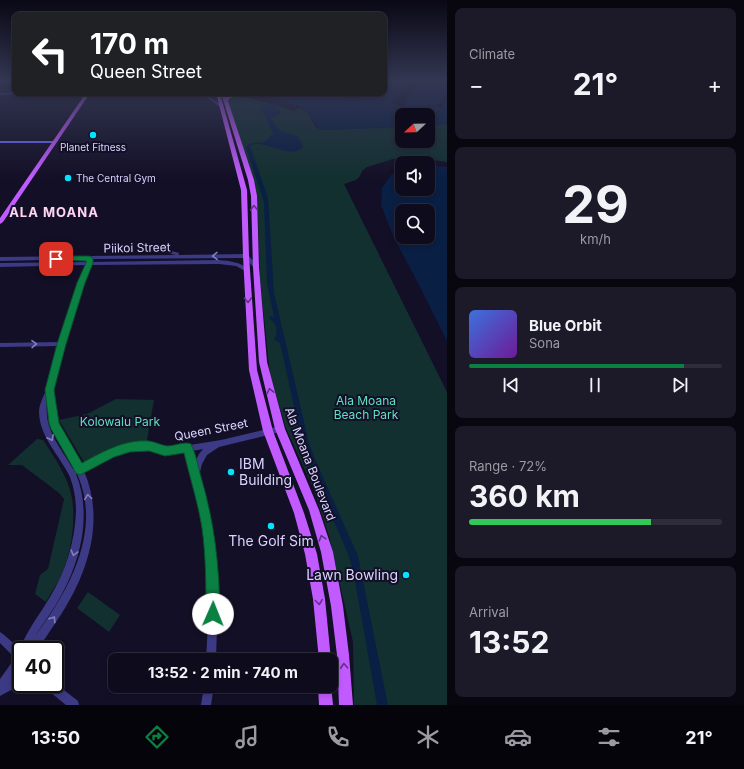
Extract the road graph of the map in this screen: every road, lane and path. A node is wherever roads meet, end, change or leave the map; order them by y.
1 (75, 113) edge
2 (226, 113) edge
3 (227, 113) edge
4 (0, 142) edge
5 (55, 142) junction
6 (0, 222) edge
7 (164, 245) dead end
8 (256, 247) junction
9 (184, 257) junction
10 (247, 258) junction
11 (0, 259) edge
12 (88, 261) junction
13 (219, 262) junction
14 (0, 265) edge
15 (256, 267) junction
16 (247, 270) junction
17 (62, 344) junction
18 (0, 345) edge
19 (50, 390) junction
20 (280, 429) junction
21 (268, 431) junction
22 (221, 443) junction
23 (187, 447) junction
24 (80, 469) junction
25 (72, 474) junction
26 (195, 476) junction
27 (0, 637) edge
28 (27, 641) edge
29 (36, 641) edge
30 (12, 648) edge
31 (211, 653) edge
32 (323, 653) edge
33 (12, 670) edge
34 (12, 684) edge
35 (0, 687) edge
36 (0, 690) edge
37 (59, 693) edge
38 (208, 693) edge
39 (325, 693) edge
40 (74, 705) edge
41 (206, 705) edge
42 (326, 705) edge
43 (346, 705) edge

1 - 5 main road
2 - 10 main road
8 -> 3 main road, Ala Moana Boulevard
4 - 5 main road
5 - 6 main road
7 - 9 street
8 - 10 street
8 - 15 main road, Ala Moana Boulevard
10 -> 9 street, Piikoi Street
9 - 12 street, Piikoi Street
10 - 13 street, Piikoi Street
10 - 15 street
10 - 16 main road
11 - 12 street, Piikoi Street
12 - 13 street, Piikoi Street
12 - 14 street, Piikoi Street
12 - 17 street
13 - 16 street, Piikoi Street
20 -> 15 main road, Ala Moana Boulevard
16 -> 21 main road
18 -> 17 street
17 - 19 street
19 - 24 street
19 -> 25 street
20 - 21 street, Queen Street
43 -> 20 main road, Ala Moana Boulevard
21 - 22 street, Queen Street
21 -> 32 main road
22 - 23 street, Queen Street
22 - 26 street
23 - 24 street, Queen Street
23 - 26 street
24 - 25 street, Queen Street
29 -> 24 street
25 -> 28 street
26 - 31 street
27 - 30 street
33 - 35 street
34 - 36 street
37 - 40 street
38 - 41 street
39 - 42 main road

